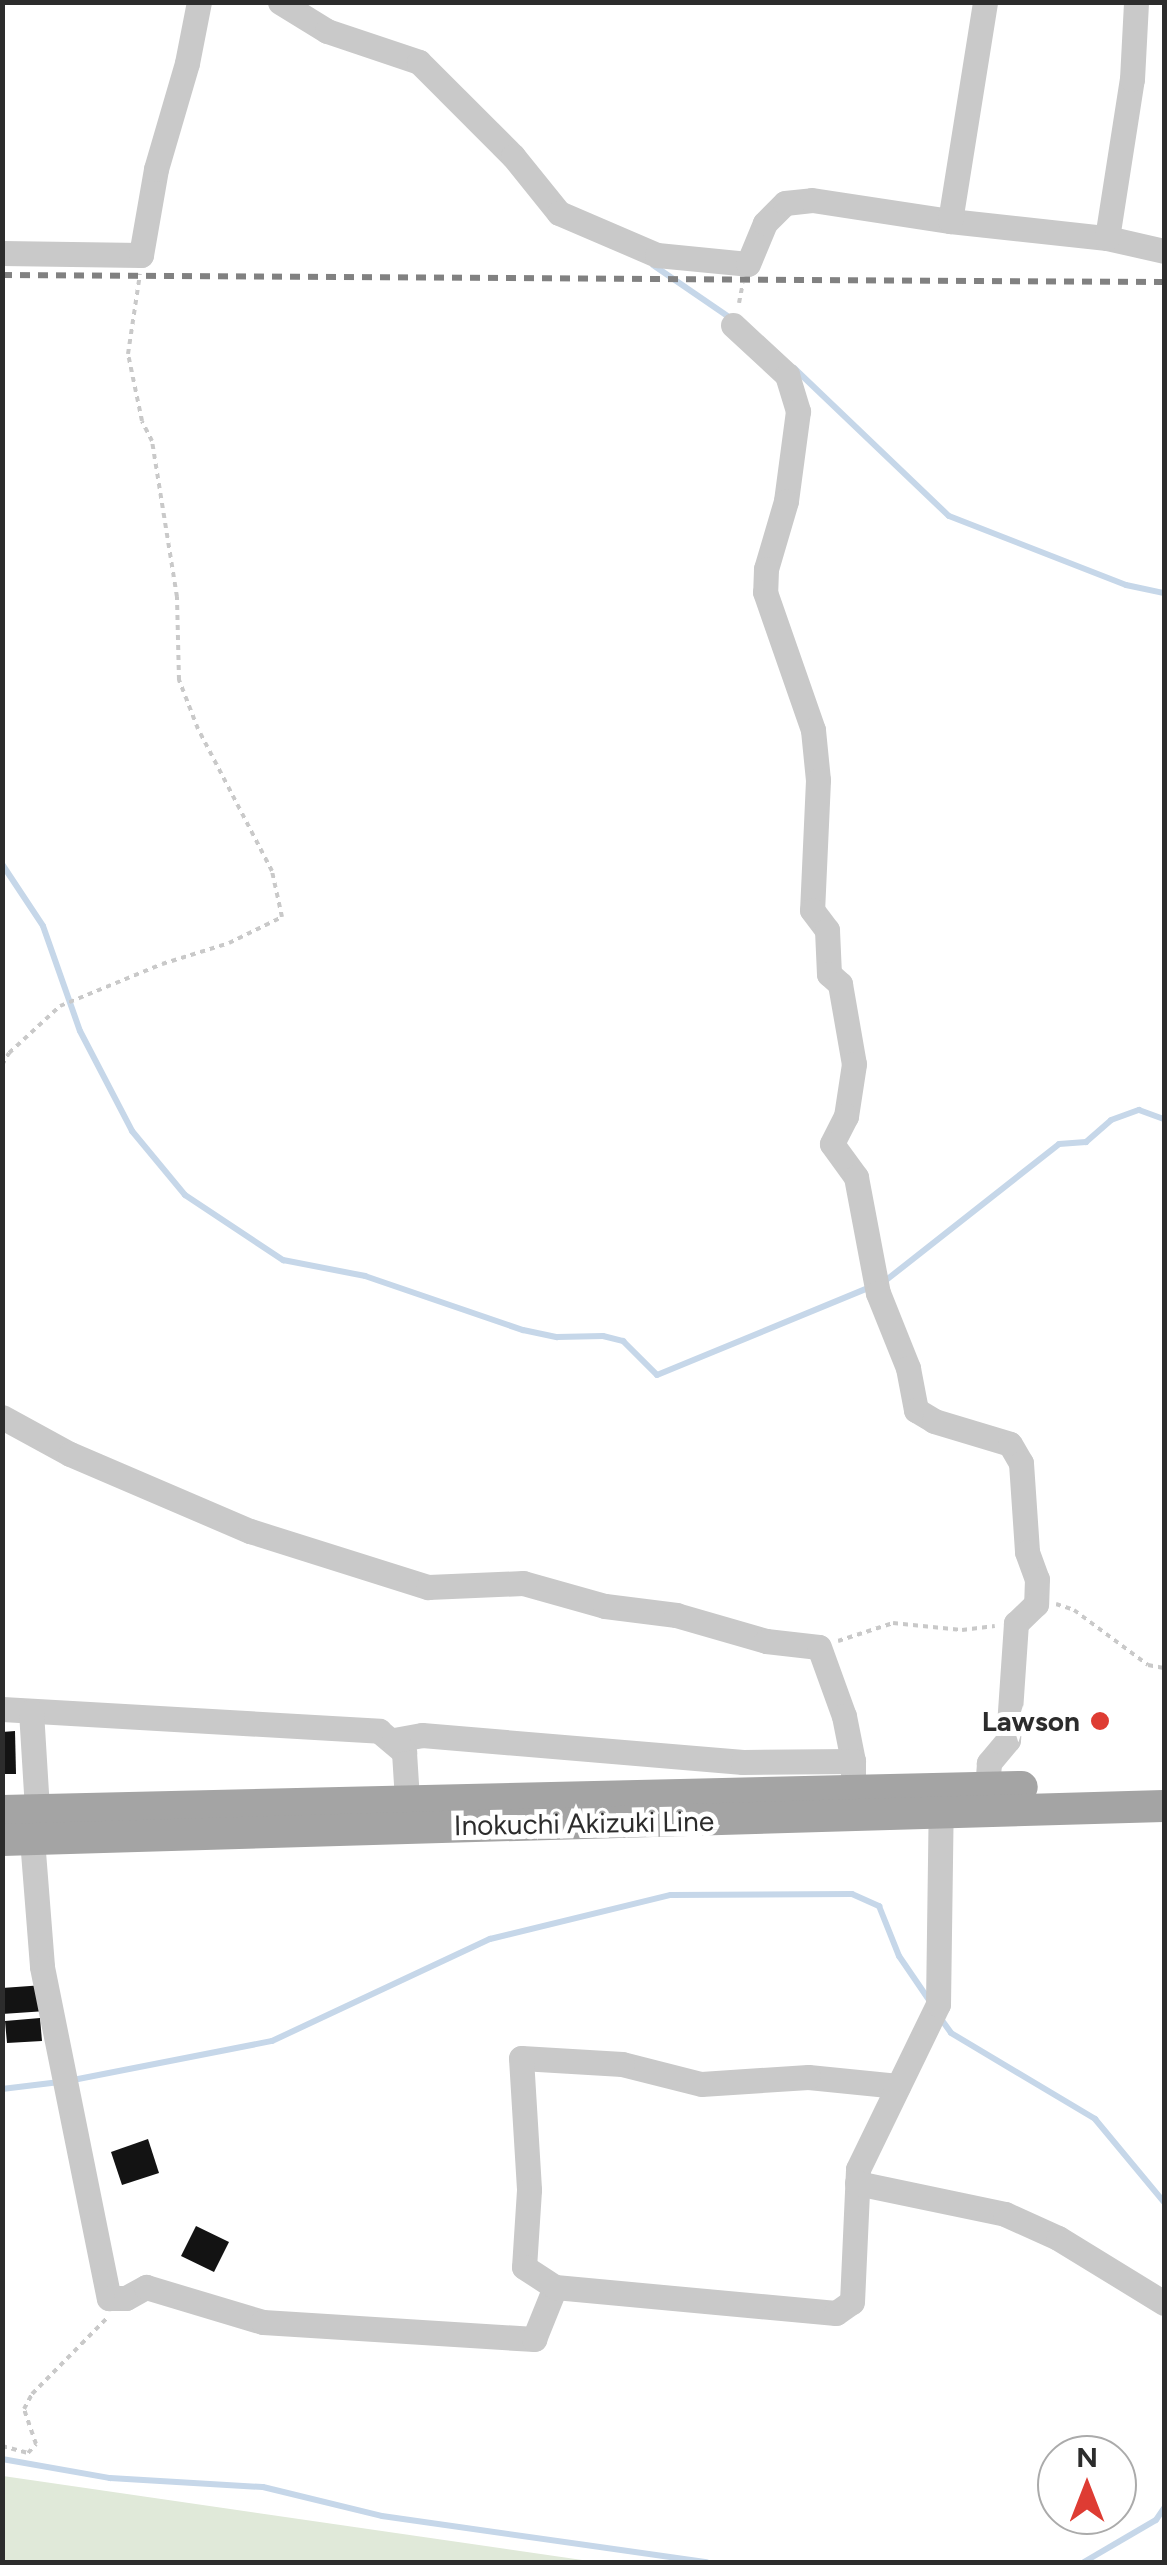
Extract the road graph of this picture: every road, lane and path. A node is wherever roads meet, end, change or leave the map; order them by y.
1 (199, 2) edge
2 (280, 2) edge
3 (985, 2) edge
4 (1136, 2) edge
5 (950, 222) junction
6 (1107, 238) junction
7 (1164, 251) edge
8 (2, 254) edge
9 (748, 264) junction
10 (138, 297) dead end
11 (734, 325) joint
12 (2, 1065) edge
13 (2, 1417) edge
14 (1036, 1604) junction
15 (1016, 1623) junction
16 (819, 1647) junction
17 (1164, 1668) edge
18 (2, 1709) edge
19 (32, 1711) junction
20 (394, 1740) junction
21 (853, 1777) junction
22 (1164, 1784) edge
23 (986, 1799) junction
24 (942, 1800) junction
25 (1164, 1806) edge
26 (2, 1810) edge
27 (408, 1813) junction
28 (28, 1832) edge
29 (898, 2086) junction
30 (857, 2183) junction
31 (555, 2287) junction
32 (126, 2298) junction
33 (1164, 2303) edge
34 (2, 2446) edge

1 - 8 street
2 - 9 street
3 - 5 street
4 - 6 street
5 - 6 street
5 - 9 street
6 - 7 street
9 - 11 path
10 - 12 path
11 - 14 street
13 - 16 street
14 - 15 street
14 - 17 path
15 - 16 path
15 - 23 street
16 - 21 street
18 - 19 street
19 - 20 street
19 - 28 street
20 - 21 street
20 - 27 street
21 - 24 main road, Inokuchi Akizuki Line
21 - 27 main road, Inokuchi Akizuki Line
22 - 23 main road, Inokuchi Akizuki Line
23 - 24 main road, Inokuchi Akizuki Line
23 - 25 main road, Inokuchi Akizuki Line
24 - 27 main road, Inokuchi Akizuki Line
24 - 29 street
26 - 28 main road, Inokuchi Akizuki Line
27 - 28 main road, Inokuchi Akizuki Line
28 - 32 street
29 - 30 street
29 - 31 street
30 - 31 street
30 - 33 street
31 - 32 street
32 - 34 path

